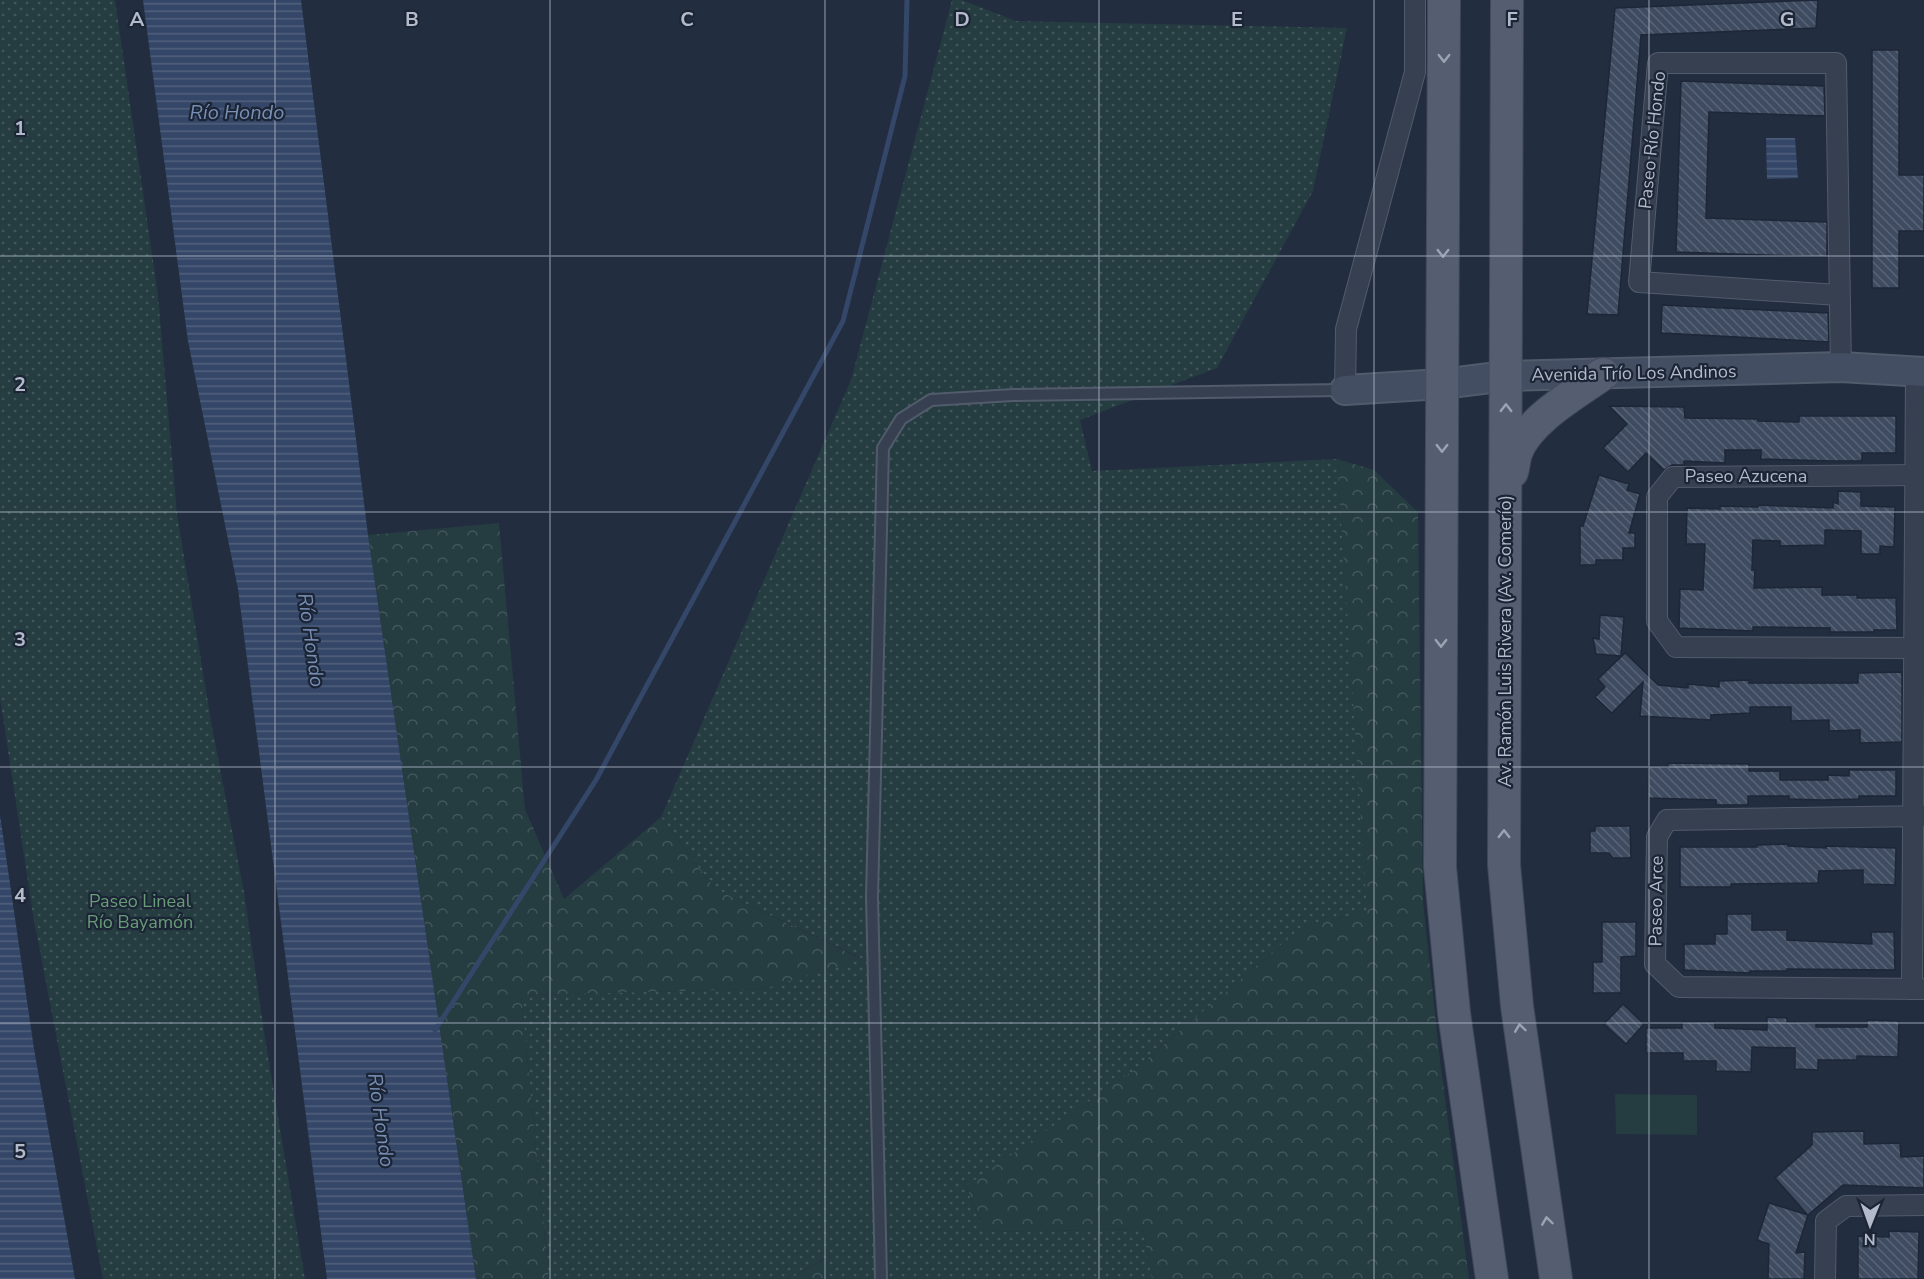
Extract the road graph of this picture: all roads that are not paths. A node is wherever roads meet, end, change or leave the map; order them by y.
1 (1415, 0) edge
2 (1444, 0) edge
3 (1507, 0) edge
4 (1838, 295) junction
5 (1841, 367) junction
6 (1920, 372) edge
7 (1603, 374) junction
8 (1506, 376) junction
9 (1442, 384) junction
10 (1345, 390) junction
11 (1919, 475) edge
12 (1505, 511) junction
13 (1919, 648) edge
14 (1918, 816) edge
15 (1918, 989) edge
16 (1924, 1205) edge
17 (881, 1279) edge
18 (1492, 1279) edge
19 (1556, 1279) edge
20 (1826, 1279) edge

1 - 10 street
2 -> 9 main road
3 - 8 main road, Av. Ramón Luis Rivera (Av. Comerío)
4 - 4 street, Paseo Río Hondo
4 - 5 street
5 - 6 street, Avenida Trío Los Andinos
5 - 7 street, Avenida Trío Los Andinos
6 - 11 street
7 - 8 street, Avenida Trío Los Andinos
7 - 12 main road
8 - 9 street, Avenida Trío Los Andinos
12 -> 8 main road, Av. Ramón Luis Rivera (Av. Comerío)
9 - 10 street, Avenida Trío Los Andinos
9 -> 18 main road
10 - 17 lane
11 - 13 street
11 - 13 street, Paseo Azucena
19 -> 12 main road, Av. Ramón Luis Rivera (Av. Comerío)
13 - 14 street
14 - 15 street
14 - 15 street, Paseo Arce
16 - 20 street

